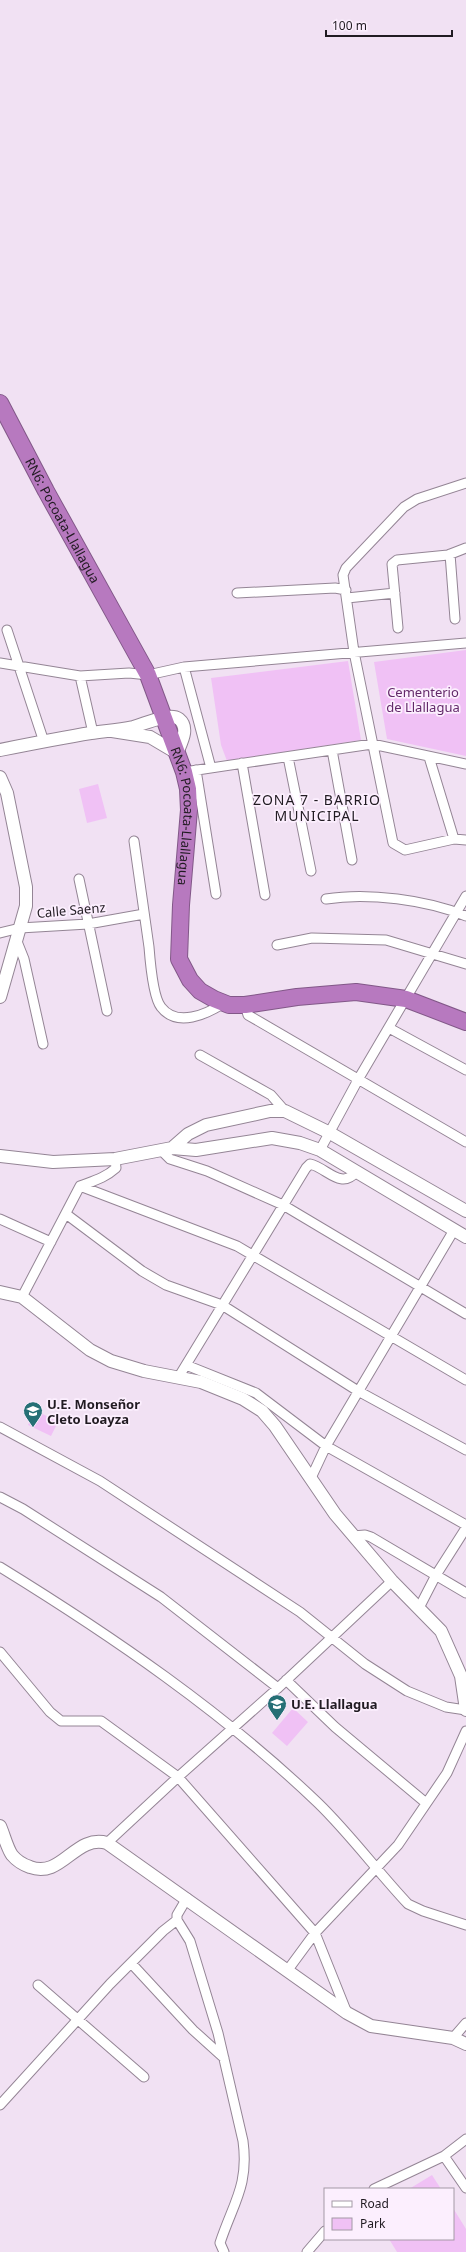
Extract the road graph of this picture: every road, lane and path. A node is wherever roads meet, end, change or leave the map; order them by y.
1 (0, 402) edge
2 (466, 483) edge
3 (466, 548) edge
4 (450, 554) junction
5 (237, 592) dead end
6 (395, 593) junction
7 (346, 594) junction
8 (455, 619) dead end
9 (398, 628) dead end
10 (7, 630) dead end
11 (466, 639) edge
12 (466, 642) edge
13 (448, 644) junction
14 (354, 652) junction
15 (0, 663) edge
16 (17, 665) junction
17 (184, 667) junction
18 (148, 675) junction
19 (80, 676) junction
20 (162, 715) junction
21 (112, 731) junction
22 (93, 733) junction
23 (44, 742) junction
24 (372, 744) junction
25 (168, 745) junction
26 (0, 750) edge
27 (332, 750) junction
28 (288, 756) junction
29 (429, 756) junction
30 (242, 763) junction
31 (466, 764) edge
32 (211, 768) junction
33 (190, 771) junction
34 (0, 777) edge
35 (454, 839) junction
36 (466, 840) edge
37 (134, 841) dead end
38 (352, 860) dead end
39 (311, 871) dead end
40 (79, 879) dead end
41 (216, 894) dead end
42 (265, 895) dead end
43 (466, 896) edge
44 (326, 899) dead end
45 (456, 912) junction
46 (144, 914) junction
47 (466, 916) edge
48 (88, 924) junction
49 (0, 933) edge
50 (18, 934) junction
51 (276, 945) dead end
52 (432, 953) junction
53 (466, 964) edge
54 (0, 997) edge
55 (406, 999) junction
56 (224, 1003) junction
57 (245, 1005) junction
58 (107, 1011) dead end
59 (466, 1022) edge
60 (389, 1028) junction
61 (43, 1044) dead end
62 (200, 1055) dead end
63 (466, 1070) edge
64 (359, 1078) junction
65 (285, 1111) junction
66 (330, 1133) junction
67 (466, 1142) edge
68 (167, 1149) junction
69 (320, 1150) junction
70 (0, 1156) edge
71 (115, 1159) junction
72 (356, 1172) junction
73 (80, 1186) junction
74 (283, 1205) junction
75 (466, 1210) edge
76 (66, 1214) junction
77 (0, 1219) edge
78 (454, 1230) junction
79 (466, 1237) edge
80 (52, 1242) junction
81 (253, 1255) junction
82 (419, 1287) junction
83 (0, 1292) edge
84 (22, 1297) junction
85 (222, 1305) junction
86 (466, 1314) edge
87 (391, 1336) junction
88 (186, 1365) junction
89 (178, 1378) junction
90 (466, 1380) edge
91 (358, 1390) junction
92 (0, 1427) edge
93 (326, 1446) junction
94 (466, 1450) edge
95 (311, 1478) junction
96 (0, 1497) edge
97 (466, 1525) edge
98 (466, 1528) edge
99 (353, 1536) junction
100 (0, 1567) edge
101 (436, 1575) junction
102 (392, 1581) junction
103 (466, 1593) edge
104 (419, 1608) junction
105 (330, 1637) junction
106 (0, 1652) edge
107 (464, 1678) edge
108 (286, 1680) junction
109 (278, 1688) junction
110 (466, 1702) edge
111 (466, 1710) edge
112 (233, 1728) junction
113 (466, 1731) edge
114 (178, 1777) junction
115 (426, 1803) junction
116 (0, 1826) edge
117 (107, 1843) junction
118 (376, 1870) junction
119 (187, 1898) junction
120 (177, 1920) junction
121 (466, 1925) edge
122 (315, 1933) junction
123 (131, 1964) junction
124 (287, 1972) junction
125 (38, 1985) dead end
126 (347, 2014) junction
127 (78, 2020) junction
128 (466, 2022) edge
129 (453, 2038) junction
130 (466, 2044) edge
131 (224, 2058) junction
132 (144, 2077) dead end
133 (0, 2105) edge
134 (466, 2139) edge
135 (444, 2156) junction
136 (376, 2188) edge
137 (466, 2188) edge
138 (324, 2232) edge
139 (224, 2252) edge
140 (308, 2252) edge

1 - 18 highway, RN6: Pocoata-Llallagua
2 - 7 street
3 - 4 street
4 - 6 street
4 - 8 street
5 - 7 street
6 - 7 street
6 - 9 street
7 - 14 street
10 - 16 street
11 - 13 street
12 - 13 street
13 - 14 street
14 - 17 street
14 - 24 street
15 - 16 street
16 - 19 street
16 - 23 street
17 - 18 street
17 - 32 street
18 - 19 street
18 - 20 highway, RN6: Pocoata-Llallagua
19 - 22 street
20 - 21 street
20 - 25 highway, RN6: Pocoata-Llallagua
20 - 25 street
21 - 22 street
21 - 25 street
22 - 23 street
23 - 26 street
24 - 27 street
24 - 29 street
24 - 35 street
25 - 33 highway, RN6: Pocoata-Llallagua
27 - 28 street
27 - 38 street
28 - 30 street
28 - 39 street
29 - 31 street
29 - 35 street
30 - 32 street
30 - 42 street
32 - 33 street
33 - 41 street
33 - 56 highway, RN6: Pocoata-Llallagua
34 - 50 street
35 - 36 street
37 - 46 street
40 - 48 street
43 - 45 street
44 - 45 street
45 - 47 street
45 - 52 street
46 - 48 street, Calle Saenz
46 - 56 street
48 - 50 street, Calle Saenz
48 - 58 street
49 - 50 street, Calle Saenz
50 - 54 street
50 - 61 street
51 - 52 street
52 - 53 street
52 - 55 street
55 - 57 highway, RN6: Pocoata-Llallagua
55 - 59 highway, RN6: Pocoata-Llallagua
55 - 60 street
56 - 57 highway, RN6: Pocoata-Llallagua
57 - 64 street
60 - 63 street
60 - 64 street
62 - 65 street
64 - 66 street
64 - 67 street
65 - 66 street
65 - 68 street
66 - 69 street
66 - 75 street
68 - 69 street
68 - 71 street
68 - 74 street
69 - 72 street
70 - 71 street
71 - 73 street
72 - 74 street
72 - 78 street
73 - 76 street
73 - 81 street
74 - 81 street
74 - 82 street
76 - 80 street
76 - 85 street
77 - 80 street
78 - 79 street
78 - 82 street
80 - 84 street
81 - 85 street
81 - 87 street
82 - 86 street
82 - 87 street
83 - 84 street
84 - 89 street
85 - 88 street
85 - 91 street
87 - 90 street
87 - 91 street
88 - 89 street
88 - 93 street
89 - 95 street
91 - 93 street
91 - 94 street
92 - 105 street
93 - 95 street
93 - 97 street
95 - 99 street
96 - 109 street
98 - 101 street
99 - 101 street
99 - 102 street
100 - 112 street
101 - 103 street
101 - 104 street
102 - 104 street
102 - 105 street
104 - 107 street
105 - 108 street
105 - 111 street
106 - 114 street
107 - 110 street
108 - 109 street
108 - 115 street
109 - 112 street
110 - 111 street
112 - 114 street
112 - 118 street
113 - 115 street
114 - 117 street
114 - 122 street
115 - 118 street
116 - 117 street
117 - 119 street
118 - 121 street
118 - 122 street
119 - 120 street
119 - 124 street
120 - 123 street
120 - 131 street
122 - 124 street
122 - 126 street
123 - 127 street
123 - 131 street
124 - 126 street
125 - 127 street
126 - 129 street
127 - 132 street
127 - 133 street
128 - 129 street
129 - 130 street
131 - 139 street
134 - 135 street
135 - 136 street
135 - 137 street
138 - 140 street

